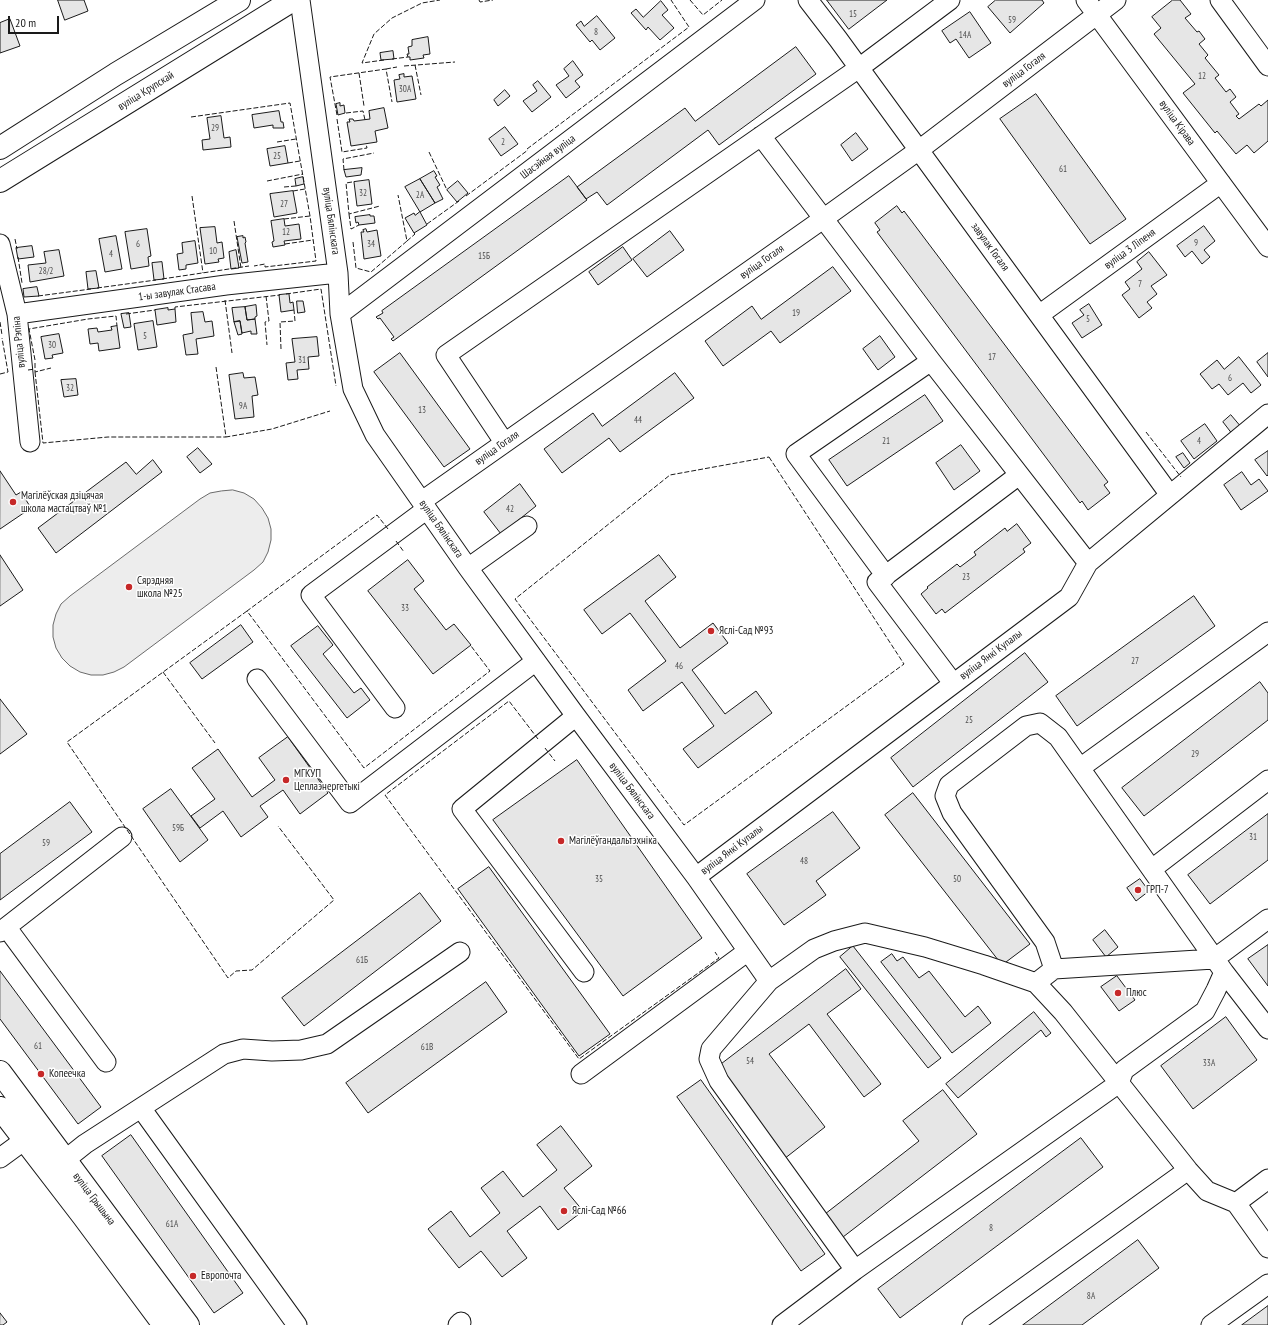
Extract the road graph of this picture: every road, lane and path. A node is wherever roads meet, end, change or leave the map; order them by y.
1 (239, 0) edge
2 (293, 0) edge
3 (300, 0) edge
4 (755, 0) edge
5 (808, 0) edge
6 (950, 0) edge
7 (1116, 0) edge
8 (1220, 0) edge
9 (1092, 7) edge
10 (1268, 66) edge
11 (859, 68) junction
12 (761, 136) junction
13 (0, 148) edge
14 (919, 150) junction
15 (0, 181) edge
16 (1221, 183) junction
17 (823, 219) junction
18 (0, 244) edge
19 (1268, 247) edge
20 (338, 273) junction
21 (16, 314) junction
22 (340, 314) junction
23 (1039, 314) junction
24 (931, 361) junction
25 (1268, 414) edge
26 (30, 442) dead end
27 (504, 442) junction
28 (1019, 475) junction
29 (1170, 495) junction
30 (424, 505) junction
31 (527, 526) dead end
32 (1088, 563) junction
33 (468, 568) junction
34 (886, 576) junction
35 (1268, 632) edge
36 (536, 661) junction
37 (257, 679) dead end
38 (953, 683) junction
39 (395, 708) dead end
40 (576, 716) junction
41 (1080, 768) junction
42 (1268, 780) edge
43 (122, 838) dead end
44 (1152, 869) junction
45 (696, 877) junction
46 (1268, 919) edge
47 (4, 930) edge
48 (748, 951) junction
49 (460, 952) dead end
50 (1219, 966) junction
51 (1054, 969) junction
52 (584, 972) dead end
53 (769, 981) junction
54 (1036, 983) junction
55 (1268, 1030) edge
56 (106, 1062) dead end
57 (0, 1072) edge
58 (581, 1074) dead end
59 (1119, 1083) junction
60 (0, 1108) edge
61 (141, 1108) junction
62 (33, 1134) junction
63 (0, 1158) edge
64 (65, 1160) junction
65 (1188, 1170) junction
66 (1268, 1179) edge
67 (1236, 1203) junction
68 (1268, 1248) edge
69 (856, 1270) junction
70 (1268, 1284) edge
71 (795, 1321) edge
72 (164, 1325) edge
73 (188, 1325) edge
74 (297, 1325) edge
75 (972, 1325) edge
76 (1211, 1325) edge

1 - 13 main road
2 - 15 main road, вуліца Крупскай
3 - 20 street, вуліца Бялінскага
4 - 22 street, Шасэйная вуліца
5 - 11 street, завулак Гогаля
6 - 11 street
7 - 9 street, вуліца Гогаля
8 - 10 street
9 - 14 street, вуліца Гогаля
9 - 16 street, вуліца Кірава
11 - 12 street
11 - 14 street, завулак Гогаля
12 - 17 street
12 - 27 street
14 - 17 street, вуліца Гогаля
14 - 23 street, завулак Гогаля
16 - 19 street, вуліца Кірава
16 - 23 street, вуліца 3 Ліпеня
17 - 24 street
17 - 27 street, вуліца Гогаля
18 - 21 street, вуліца Рэпіна
20 - 21 street, 1-ы завулак Стасава
20 - 22 street, вуліца Бялінскага
21 - 26 street, вуліца Рэпіна
22 - 30 street, вуліца Бялінскага
23 - 29 street, завулак Гогаля
24 - 28 street
24 - 34 street
25 - 29 street, вуліца Янкі Купалы
27 - 30 street, вуліца Гогаля
28 - 32 street
28 - 34 street
29 - 32 street, вуліца Янкі Купалы
30 - 33 street, вуліца Бялінскага
30 - 39 street, вуліца Гогаля
31 - 33 street
32 - 38 street, вуліца Янкі Купалы
33 - 36 street, вуліца Бялінскага
34 - 38 street
35 - 41 street
36 - 37 street
36 - 40 street, вуліца Бялінскага
38 - 45 street, вуліца Янкі Купалы
40 - 45 street, вуліца Бялінскага
40 - 52 street
41 - 44 street
41 - 51 street
42 - 44 street
43 - 47 street
44 - 50 street
45 - 48 street, вуліца Бялінскага
46 - 50 street
47 - 56 street
48 - 53 street, вуліца Бялінскага
48 - 58 street
49 - 61 street
50 - 51 street
50 - 55 street
50 - 59 street
51 - 54 street
53 - 54 street
53 - 69 street
54 - 59 street
57 - 62 main road, вуліца Грышына
59 - 65 street
59 - 69 street
60 - 62 main road, вуліца Грышына
61 - 64 street
61 - 74 street
62 - 63 street
62 - 64 main road, вуліца Грышына
62 - 72 main road, вуліца Грышына
64 - 73 main road, вуліца Грышына
65 - 67 street
65 - 75 street
66 - 67 street
67 - 68 street
69 - 71 street
70 - 76 street

